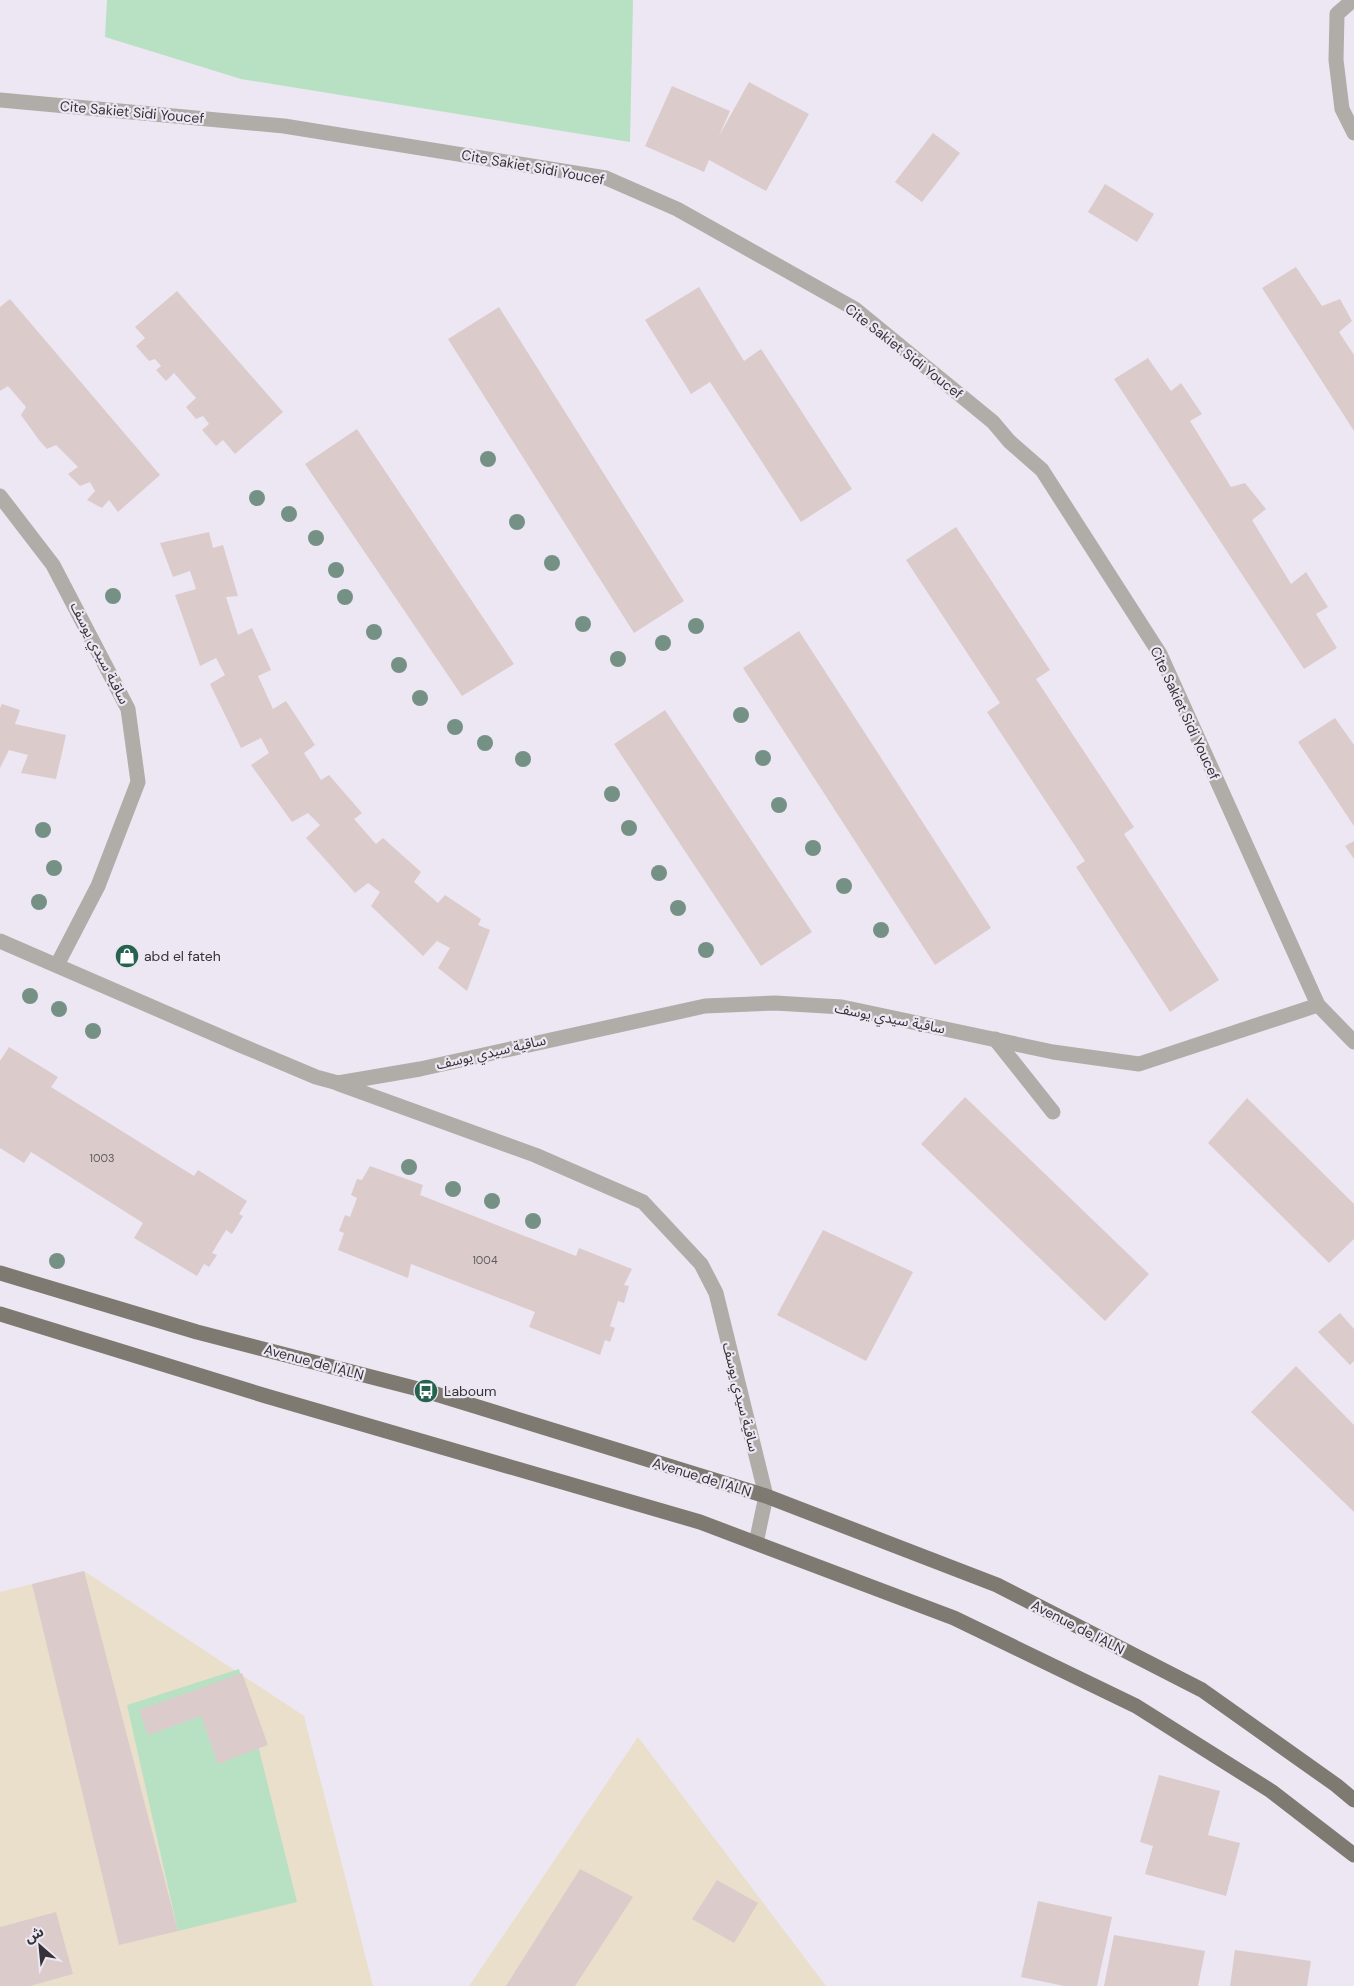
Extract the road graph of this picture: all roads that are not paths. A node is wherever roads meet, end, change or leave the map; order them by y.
1 (1353, 0) edge
2 (0, 100) edge
3 (1354, 133) edge
4 (0, 496) edge
5 (0, 941) edge
6 (57, 965) junction
7 (1318, 1005) junction
8 (995, 1039) junction
9 (1354, 1042) edge
10 (338, 1083) junction
11 (1053, 1112) dead end
12 (0, 1273) edge
13 (0, 1314) edge
14 (766, 1496) junction
15 (756, 1543) junction
16 (1354, 1800) edge
17 (1354, 1856) edge

1 - 3 street
2 - 7 street, Cite Sakiet Sidi Youcef
4 - 6 street, ساقية سيدي يوسف
5 - 6 street, ساقية سيدي يوسف
6 - 10 street, ساقية سيدي يوسف
7 - 8 street, ساقية سيدي يوسف
7 - 9 street, Cite Sakiet Sidi Youcef
8 - 10 street, ساقية سيدي يوسف
8 - 11 street
10 - 14 street, ساقية سيدي يوسف
12 - 14 main road, Avenue de l'ALN
13 - 15 main road
14 - 15 street
14 - 16 main road, Avenue de l'ALN
15 - 17 main road

